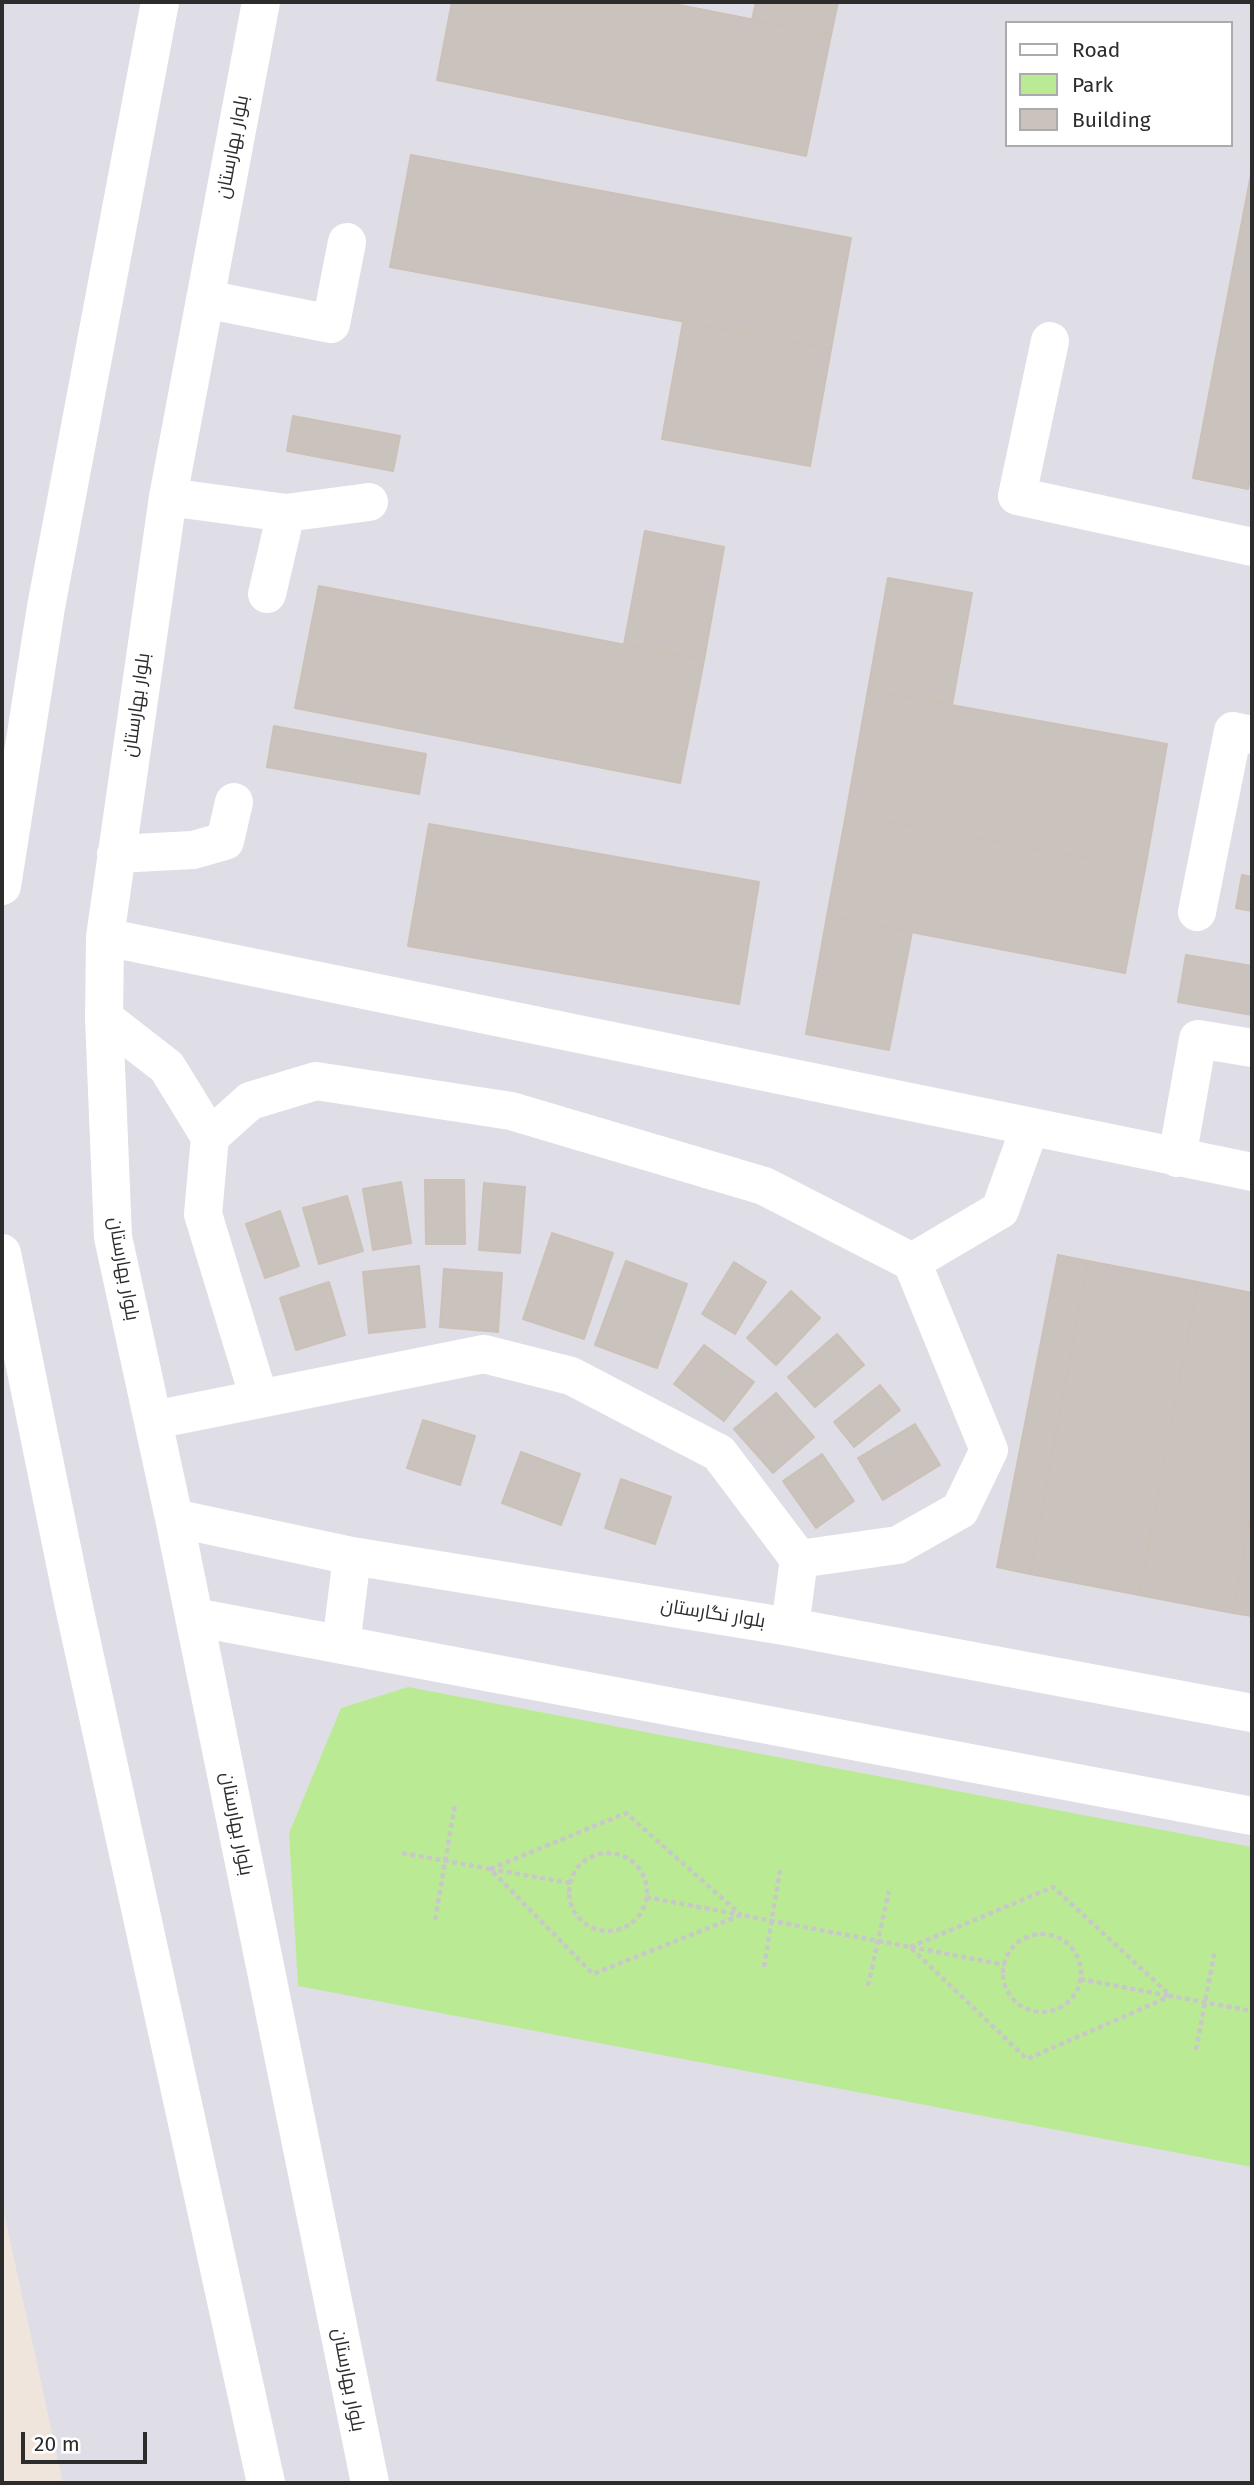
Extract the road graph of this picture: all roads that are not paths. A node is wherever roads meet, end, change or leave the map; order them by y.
1 (160, 2) edge
2 (261, 2) edge
3 (347, 242) dead end
4 (205, 299) junction
5 (1050, 341) dead end
6 (168, 497) junction
7 (369, 502) dead end
8 (286, 513) junction
9 (1252, 547) edge
10 (267, 594) dead end
11 (1252, 735) edge
12 (234, 802) dead end
13 (116, 854) junction
14 (2, 887) edge
15 (1197, 912) dead end
16 (106, 937) junction
17 (104, 1018) junction
18 (1252, 1048) edge
19 (1030, 1127) junction
20 (210, 1137) junction
21 (1177, 1158) junction
22 (1252, 1172) edge
23 (2, 1253) edge
24 (912, 1262) junction
25 (260, 1398) junction
26 (154, 1420) junction
27 (174, 1518) junction
28 (352, 1556) junction
29 (799, 1559) junction
30 (194, 1618) junction
31 (790, 1627) junction
32 (341, 1645) junction
33 (1252, 1713) edge
34 (1252, 1816) edge
35 (266, 2483) edge
36 (370, 2483) edge

1 - 14 street
2 - 4 street, بلوار بهارستان
3 - 4 street
4 - 6 street, بلوار بهارستان
5 - 9 street
6 - 8 street
6 - 13 street, بلوار بهارستان
7 - 8 street
8 - 10 street
11 - 15 street
12 - 13 street
13 - 16 street, بلوار بهارستان
16 - 17 street, بلوار بهارستان
16 - 19 street
17 - 20 street
17 - 26 street, بلوار بهارستان
18 - 21 street
19 - 21 street
19 - 24 street
20 - 24 street
20 - 25 street
21 - 22 street
23 - 35 street
24 - 29 street
25 - 26 street
25 - 29 street
26 - 27 street, بلوار بهارستان
27 - 28 street, بلوار نگارستان
27 - 30 street, بلوار بهارستان
28 - 31 street, بلوار نگارستان
28 - 32 street
29 - 31 street
30 - 32 street
30 - 36 street, بلوار بهارستان
31 - 33 street, بلوار نگارستان
32 - 34 street

